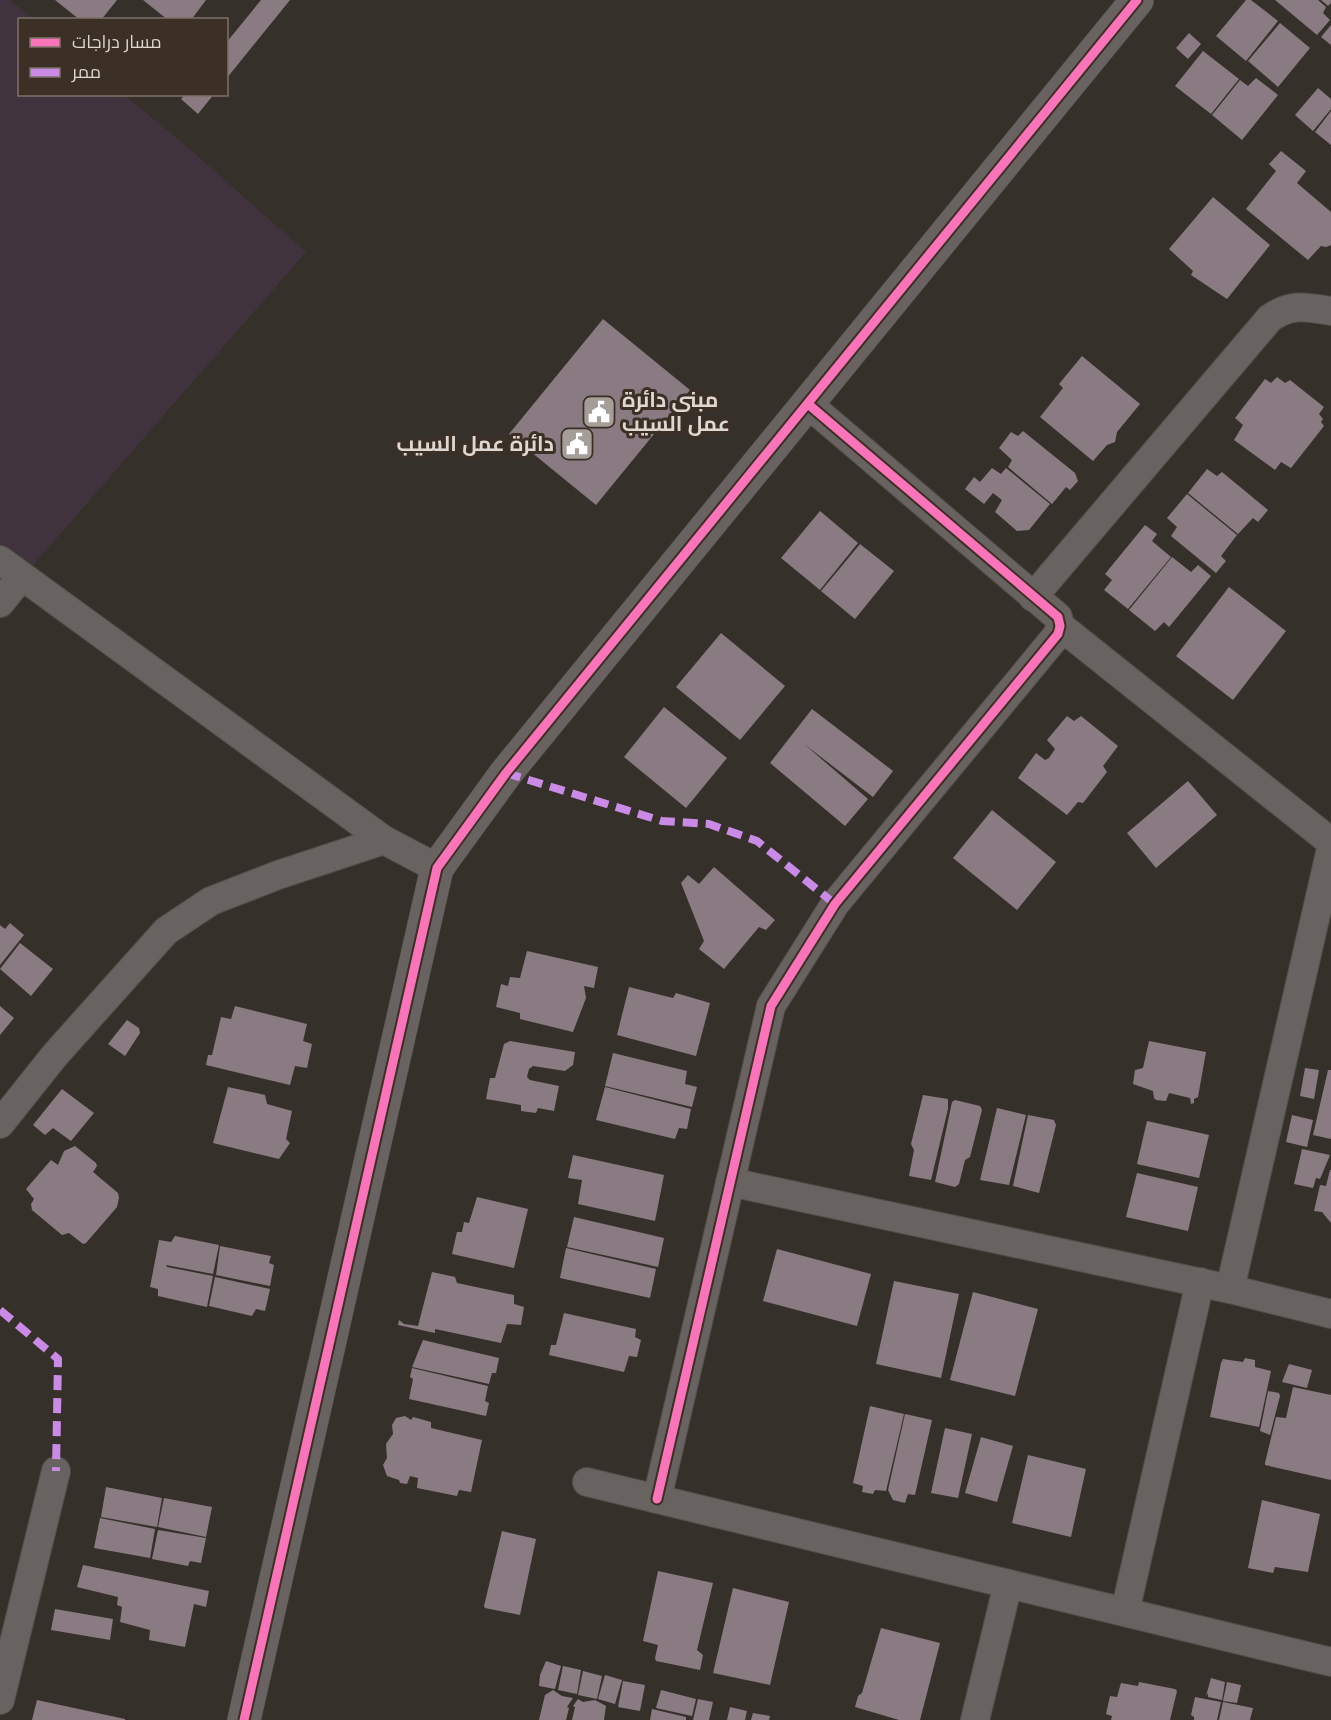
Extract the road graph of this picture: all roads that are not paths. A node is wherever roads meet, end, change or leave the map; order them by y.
1 (1137, 0) edge
2 (1331, 311) edge
3 (808, 404) junction
4 (10, 569) edge
5 (1034, 597) junction
6 (0, 603) edge
7 (1060, 626) junction
8 (384, 840) junction
9 (1331, 842) edge
10 (1331, 849) edge
11 (437, 868) junction
12 (0, 1124) edge
13 (730, 1182) junction
14 (1200, 1282) junction
15 (1230, 1289) junction
16 (1331, 1314) edge
17 (56, 1471) dead end
18 (587, 1482) dead end
19 (657, 1499) junction
20 (1008, 1584) junction
21 (1125, 1612) junction
22 (1331, 1662) edge
23 (0, 1700) edge
24 (244, 1720) edge
25 (975, 1720) edge

1 - 3 street
2 - 5 street
3 - 5 street
3 - 11 street
4 - 6 street
4 - 8 street
5 - 7 street
7 - 9 street
7 - 13 street
8 - 11 street
8 - 12 street
10 - 15 street
11 - 24 street
13 - 14 street
13 - 19 street
14 - 15 street
14 - 21 street
15 - 16 street
17 - 23 street
18 - 19 street
19 - 20 street
20 - 21 street
20 - 25 street
21 - 22 street

